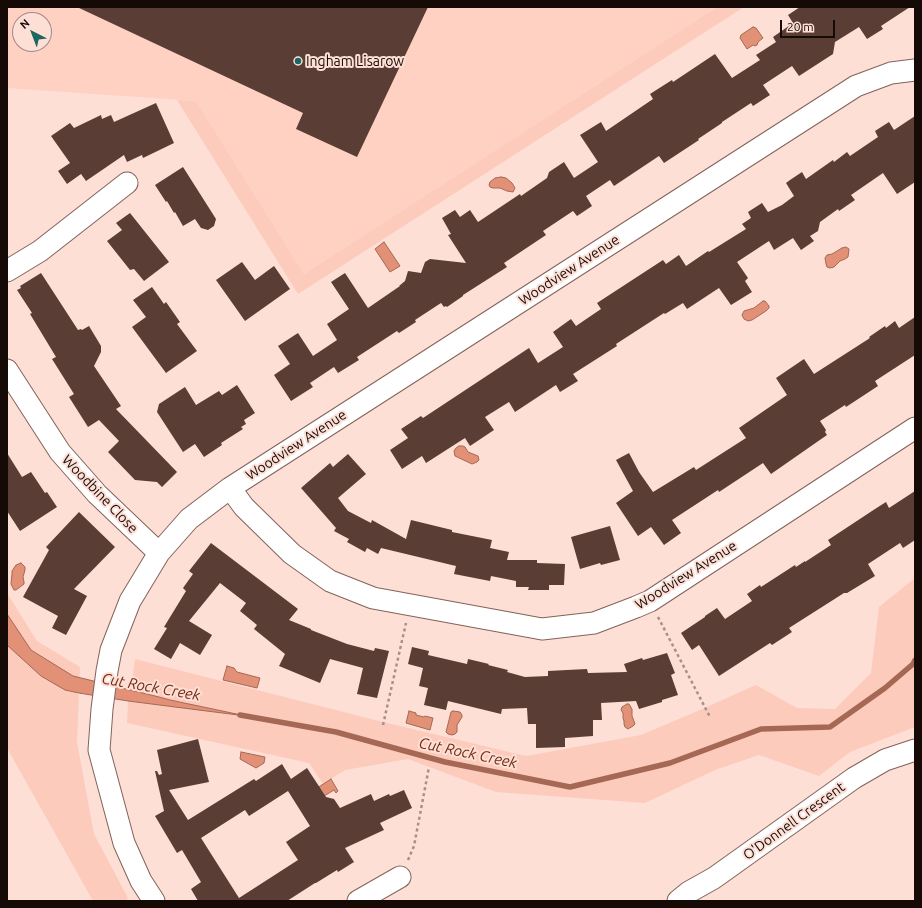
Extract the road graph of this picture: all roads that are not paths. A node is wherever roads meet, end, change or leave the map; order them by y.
1 (915, 70) edge
2 (127, 183) dead end
3 (7, 271) edge
4 (7, 370) edge
5 (915, 428) edge
6 (230, 488) junction
7 (159, 553) junction
8 (915, 750) edge
9 (400, 877) road end
10 (154, 901) edge
11 (358, 901) edge
12 (678, 901) edge

1 - 6 street, Woodview Avenue
2 - 3 street
4 - 7 street, Woodbine Close
5 - 6 street, Woodview Avenue
6 - 7 street, Woodview Avenue
7 - 10 street, Woodview Avenue
8 - 12 street, O'Donnell Crescent
9 - 11 street

